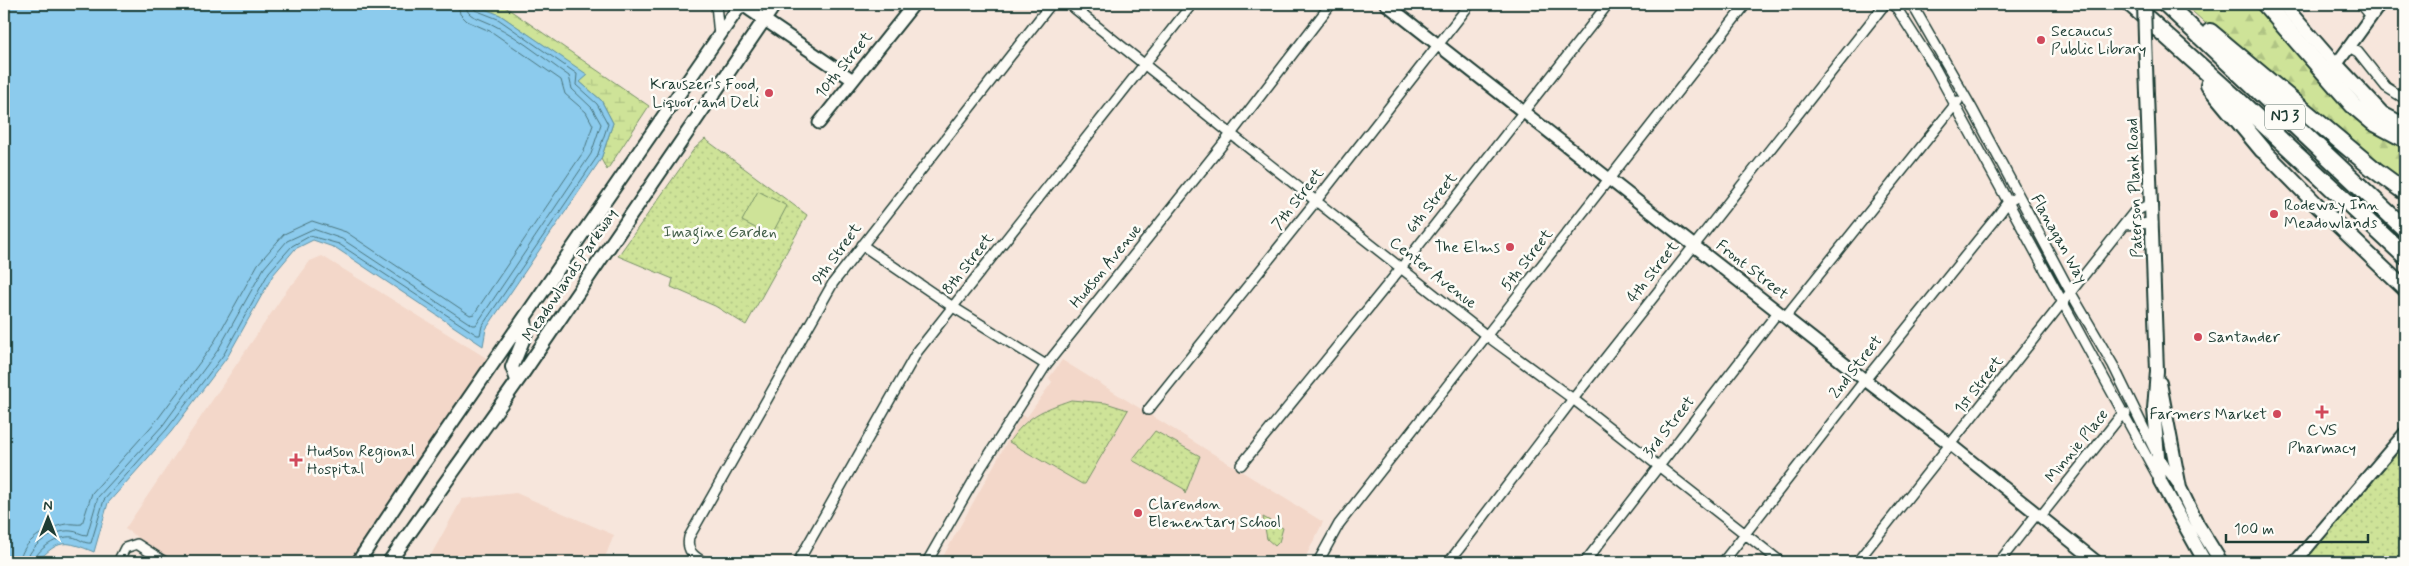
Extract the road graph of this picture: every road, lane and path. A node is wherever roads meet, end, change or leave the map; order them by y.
1 (716, 4) edge
2 (741, 4) edge
3 (775, 4) edge
4 (914, 4) edge
5 (1051, 4) edge
6 (1069, 4) edge
7 (1192, 4) edge
8 (1331, 4) edge
9 (1386, 4) edge
10 (1470, 4) edge
11 (1608, 4) edge
12 (1746, 4) edge
13 (1885, 4) edge
14 (1894, 4) edge
15 (1912, 4) edge
16 (2131, 4) edge
17 (2144, 4) edge
18 (2166, 4) edge
19 (2175, 4) edge
20 (2265, 4) edge
21 (2283, 4) edge
22 (2361, 4) edge
23 (2380, 4) edge
24 (2371, 16) junction
25 (764, 20) junction
26 (719, 36) junction
27 (2174, 43) junction
28 (1438, 45) junction
29 (2349, 47) junction
30 (1145, 63) junction
31 (2336, 65) junction
32 (853, 80) junction
33 (1965, 96) junction
34 (2405, 99) edge
35 (1954, 103) junction
36 (1524, 113) junction
37 (819, 123) dead end
38 (2405, 126) edge
39 (1231, 134) junction
40 (2405, 138) edge
41 (1994, 150) junction
42 (2263, 150) joint
43 (1983, 157) junction
44 (2375, 170) junction
45 (1610, 180) junction
46 (2405, 192) edge
47 (2018, 196) junction
48 (2405, 199) edge
49 (1316, 201) junction
50 (2007, 203) junction
51 (2152, 203) junction
52 (2153, 223) junction
53 (2124, 225) junction
54 (2405, 229) edge
55 (862, 244) junction
56 (1694, 245) junction
57 (2405, 256) edge
58 (1401, 268) junction
59 (2405, 289) edge
60 (2071, 293) junction
61 (2063, 304) junction
62 (953, 307) junction
63 (1782, 315) junction
64 (525, 318) junction
65 (1487, 336) junction
66 (1046, 365) junction
67 (2157, 371) junction
68 (517, 380) junction
69 (1865, 380) junction
70 (1573, 399) junction
71 (1148, 410) dead end
72 (2123, 413) junction
73 (2142, 423) junction
74 (2405, 433) edge
75 (1951, 444) junction
76 (2157, 456) junction
77 (1240, 465) dead end
78 (1658, 466) junction
79 (2160, 481) junction
80 (2180, 488) junction
81 (2038, 516) junction
82 (2181, 521) junction
83 (2198, 525) junction
84 (1745, 534) junction
85 (2297, 561) edge
86 (118, 562) edge
87 (165, 562) edge
88 (358, 562) edge
89 (389, 562) edge
90 (704, 562) edge
91 (798, 562) edge
92 (927, 562) edge
93 (1318, 562) edge
94 (1449, 562) edge
95 (1585, 562) edge
96 (1723, 562) edge
97 (1781, 562) edge
98 (1857, 562) edge
99 (1999, 562) edge
100 (2097, 562) edge
101 (2206, 562) edge
102 (2220, 562) edge

1 - 26 street
2 - 25 street
2 - 26 main road, Meadowlands Parkway
3 - 25 main road, Meadowlands Parkway
4 - 32 street, 10th Street
5 - 55 street, 9th Street
6 - 30 street, Center Avenue
7 - 30 street, 8th Street
8 - 39 street, Hudson Avenue
9 - 28 street, Front Street
10 - 28 street, 7th Street
11 - 36 street, 6th Street
12 - 45 street, 5th Street
13 - 56 street, 4th Street
14 - 35 street, Flanagan Way
15 - 33 street, Flanagan Way
16 - 27 highway, NJ 3
17 - 51 main road, Paterson Plank Road, bridge
18 - 54 highway, NJ 3
19 - 44 highway, NJ 3
20 - 40 highway
21 - 31 main road
22 - 24 street
23 - 24 street
24 - 29 street
25 - 32 street
25 - 68 main road, Meadowlands Parkway
26 - 64 main road, Meadowlands Parkway
27 - 42 highway, NJ 3
27 - 57 highway, NJ 3
28 - 36 street, Front Street
28 - 49 street, 7th Street
29 - 31 street
29 - 34 street
30 - 39 street, Center Avenue
30 - 62 street, 8th Street
31 - 38 main road
32 - 37 street, 10th Street
33 - 35 street, 3rd Street
33 - 41 street, Flanagan Way
35 - 43 street, Flanagan Way
35 - 63 street, 3rd Street
36 - 45 street, Front Street
36 - 58 street, 6th Street
39 - 49 street, Center Avenue
39 - 66 street, Hudson Avenue
41 - 43 street
41 - 47 street, Flanagan Way
42 - 59 main road, NJ 3
43 - 50 street, Flanagan Way
44 - 46 highway
44 - 48 highway, NJ 3
45 - 56 street, Front Street
45 - 65 street, 5th Street
47 - 50 street, 2nd Street
47 - 60 street, Flanagan Way
49 - 58 street, Center Avenue
49 - 71 street, 7th Street
50 - 61 street, Flanagan Way
50 - 69 street, 2nd Street
51 - 52 main road, Paterson Plank Road
51 - 53 street, 1st Street
52 - 53 street
52 - 67 main road, Paterson Plank Road
53 - 60 street, 1st Street
55 - 62 street
55 - 90 street, 9th Street
56 - 63 street, Front Street
56 - 70 street, 4th Street
58 - 65 street, Center Avenue
58 - 77 street, 6th Street
60 - 61 street, 1st Street
60 - 73 street, Flanagan Way
61 - 72 street, Flanagan Way
61 - 75 street, 1st Street
62 - 66 street
62 - 91 street, 8th Street
63 - 69 street, Front Street
63 - 78 street, 3rd Street
64 - 68 main road
64 - 88 main road, Meadowlands Parkway
65 - 70 street, Center Avenue
65 - 93 street, 5th Street
66 - 92 street, Hudson Avenue
67 - 76 main road, Paterson Plank Road
67 - 80 main road, Paterson Plank Road
68 - 89 main road, Meadowlands Parkway
69 - 75 street, Front Street
69 - 84 street, 2nd Street
70 - 78 street, Center Avenue
70 - 94 street, 4th Street
72 - 73 street, Minnie Place
72 - 79 street, Flanagan Way
72 - 81 street, Minnie Place
73 - 76 street, Flanagan Way
74 - 85 street
75 - 81 street, Front Street
75 - 98 street, 1st Street
76 - 79 main road, Paterson Plank Road
76 - 80 street, Flanagan Way
78 - 84 street, Center Avenue
78 - 95 street, 3rd Street
79 - 82 main road
80 - 83 main road, Paterson Plank Road
81 - 99 street, Minnie Place
81 - 100 street, Front Street
82 - 83 main road
82 - 101 main road
83 - 102 main road, Paterson Plank Road
84 - 96 street, 2nd Street
84 - 97 street, Center Avenue
86 - 87 street

